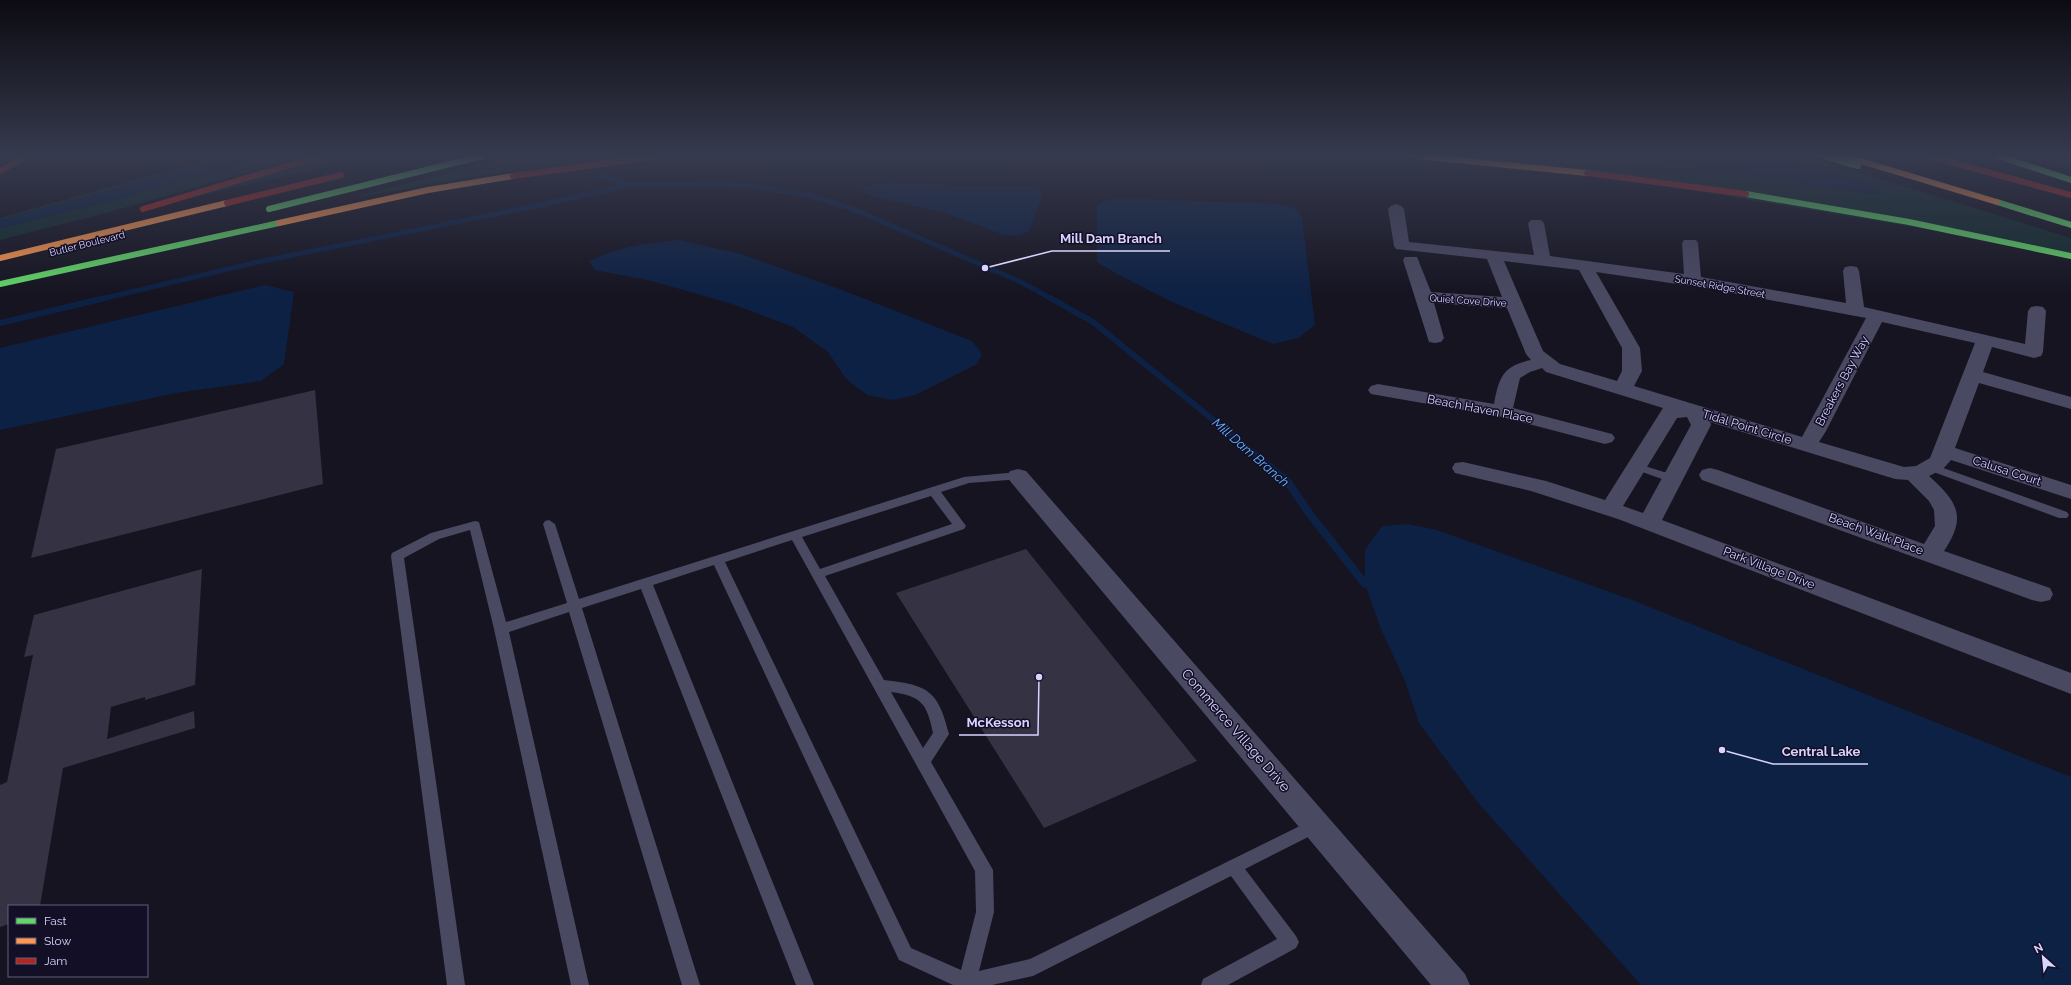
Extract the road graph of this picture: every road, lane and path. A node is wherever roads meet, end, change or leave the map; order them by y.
1 (164, 202) edge
2 (230, 202) edge
3 (296, 202) edge
4 (374, 202) edge
5 (1791, 202) edge
6 (1998, 202) edge
7 (2025, 202) edge
8 (1396, 209) dead end
9 (260, 211) dead end
10 (130, 212) dead end
11 (2071, 216) edge
12 (1536, 223) dead end
13 (2071, 225) edge
14 (1690, 243) dead end
15 (1407, 253) junction
16 (1493, 255) junction
17 (2071, 256) edge
18 (0, 258) edge
19 (61, 261) dead end
20 (1543, 261) junction
21 (1585, 266) junction
22 (1851, 271) dead end
23 (0, 276) edge
24 (1693, 281) junction
25 (0, 284) edge
26 (1424, 297) junction
27 (1512, 303) junction
28 (1856, 311) junction
29 (2037, 311) dead end
30 (1877, 315) junction
31 (1435, 338) dead end
32 (1985, 340) junction
33 (1545, 362) junction
34 (1971, 375) junction
35 (1623, 389) junction
36 (1378, 390) dead end
37 (2071, 403) edge
38 (1503, 411) junction
39 (1694, 411) junction
40 (1605, 438) dead end
41 (1806, 445) junction
42 (1944, 451) junction
43 (1638, 466) junction
44 (1463, 468) dead end
45 (1923, 471) junction
46 (1710, 475) dead end
47 (1018, 476) joint
48 (1673, 479) junction
49 (934, 490) junction
50 (2071, 492) edge
51 (1610, 509) junction
52 (2063, 515) dead end
53 (1650, 523) junction
54 (549, 524) dead end
55 (796, 535) junction
56 (1930, 554) junction
57 (718, 560) junction
58 (818, 574) junction
59 (645, 583) junction
60 (2041, 594) dead end
61 (574, 605) junction
62 (501, 629) junction
63 (2071, 684) edge
64 (880, 685) junction
65 (923, 762) junction
66 (1317, 825) junction
67 (1233, 866) junction
68 (966, 984) edge
69 (456, 985) edge
70 (580, 985) edge
71 (691, 985) edge
72 (805, 985) edge
73 (1210, 985) edge
74 (1453, 985) edge

1 - 10 main road
2 - 18 main road, Butler Boulevard
3 - 9 main road
4 - 25 main road
5 - 17 main road
6 - 13 main road
7 - 11 main road
8 - 15 street
12 - 20 street
14 - 24 street
15 - 16 street, Sunset Ridge Street
15 - 26 street
16 - 20 street, Sunset Ridge Street
16 - 27 street, Tidal Point Circle
19 - 23 main road, Butler Boulevard
20 - 21 street, Sunset Ridge Street
21 - 24 street, Sunset Ridge Street
21 - 35 street
22 - 28 street
24 - 28 street, Sunset Ridge Street
26 - 27 street, Quiet Cove Drive
26 - 31 street
27 - 33 street, Tidal Point Circle
28 - 30 street, Sunset Ridge Street
29 - 32 street, Sunset Ridge Street
30 - 32 street, Sunset Ridge Street
30 - 41 street, Breakers Bay Way
32 - 34 street
33 - 35 street, Tidal Point Circle
33 - 38 street
34 - 37 street
34 - 42 street
35 - 39 street, Tidal Point Circle
36 - 38 street, Beach Haven Place
38 - 40 street, Beach Haven Place
39 - 41 street, Tidal Point Circle
39 - 43 street
39 - 48 street
41 - 45 street, Tidal Point Circle
42 - 45 street
42 - 50 street, Calusa Court
43 - 48 lane
43 - 51 street
44 - 51 street, Park Village Drive
45 - 52 lane
45 - 56 street
46 - 56 street, Beach Walk Place
47 - 49 lane
47 - 66 street, Commerce Village Drive
48 - 53 street
49 - 55 lane
49 - 58 lane
51 - 53 street, Park Village Drive
53 - 63 street, Park Village Drive
54 - 61 lane
55 - 57 lane
55 - 58 lane
56 - 60 street, Beach Walk Place
57 - 59 lane
57 - 68 lane
58 - 64 lane
59 - 61 lane
59 - 72 lane
61 - 62 lane
61 - 71 lane
62 - 69 lane
62 - 70 lane
64 - 65 lane
64 - 65 lane
65 - 68 lane
66 - 67 lane
66 - 74 street, Commerce Village Drive
67 - 68 lane
67 - 73 lane

